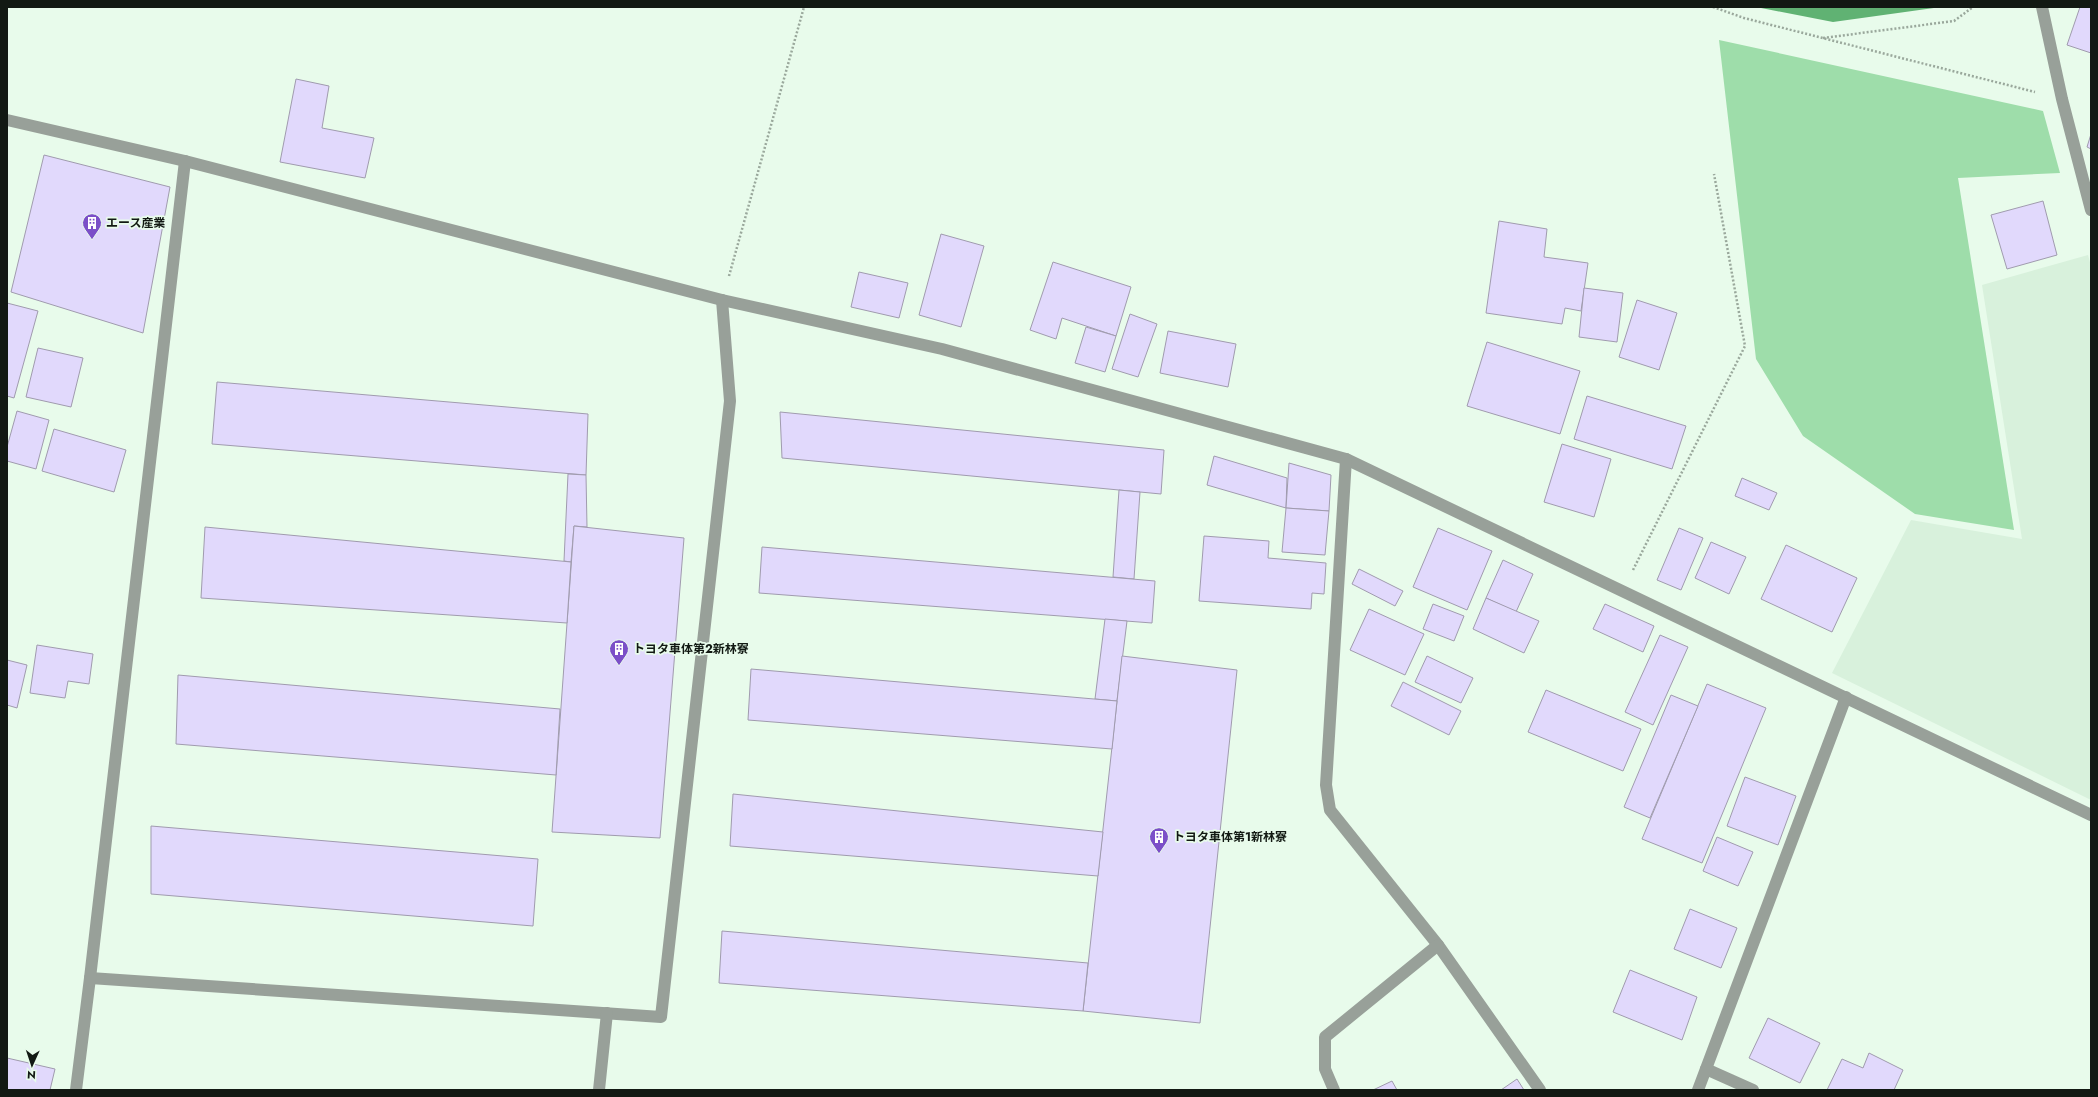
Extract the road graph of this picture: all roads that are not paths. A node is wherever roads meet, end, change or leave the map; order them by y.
1 (2042, 7) edge
2 (7, 120) edge
3 (185, 161) junction
4 (2091, 210) edge
5 (722, 300) junction
6 (1346, 459) junction
7 (1846, 697) junction
8 (2091, 815) edge
9 (1438, 945) junction
10 (90, 978) junction
11 (607, 1013) junction
12 (1706, 1069) junction
13 (76, 1090) edge
14 (600, 1090) edge
15 (1334, 1090) edge
16 (1540, 1090) edge
17 (1698, 1090) edge
18 (1752, 1090) edge

1 - 4 street
2 - 3 street
3 - 5 street
3 - 10 street
5 - 6 street
5 - 11 street
6 - 7 street
6 - 9 street
7 - 8 street
7 - 12 street
9 - 15 street
9 - 16 street
10 - 11 street
10 - 13 street
11 - 14 street
12 - 17 street
12 - 18 street

